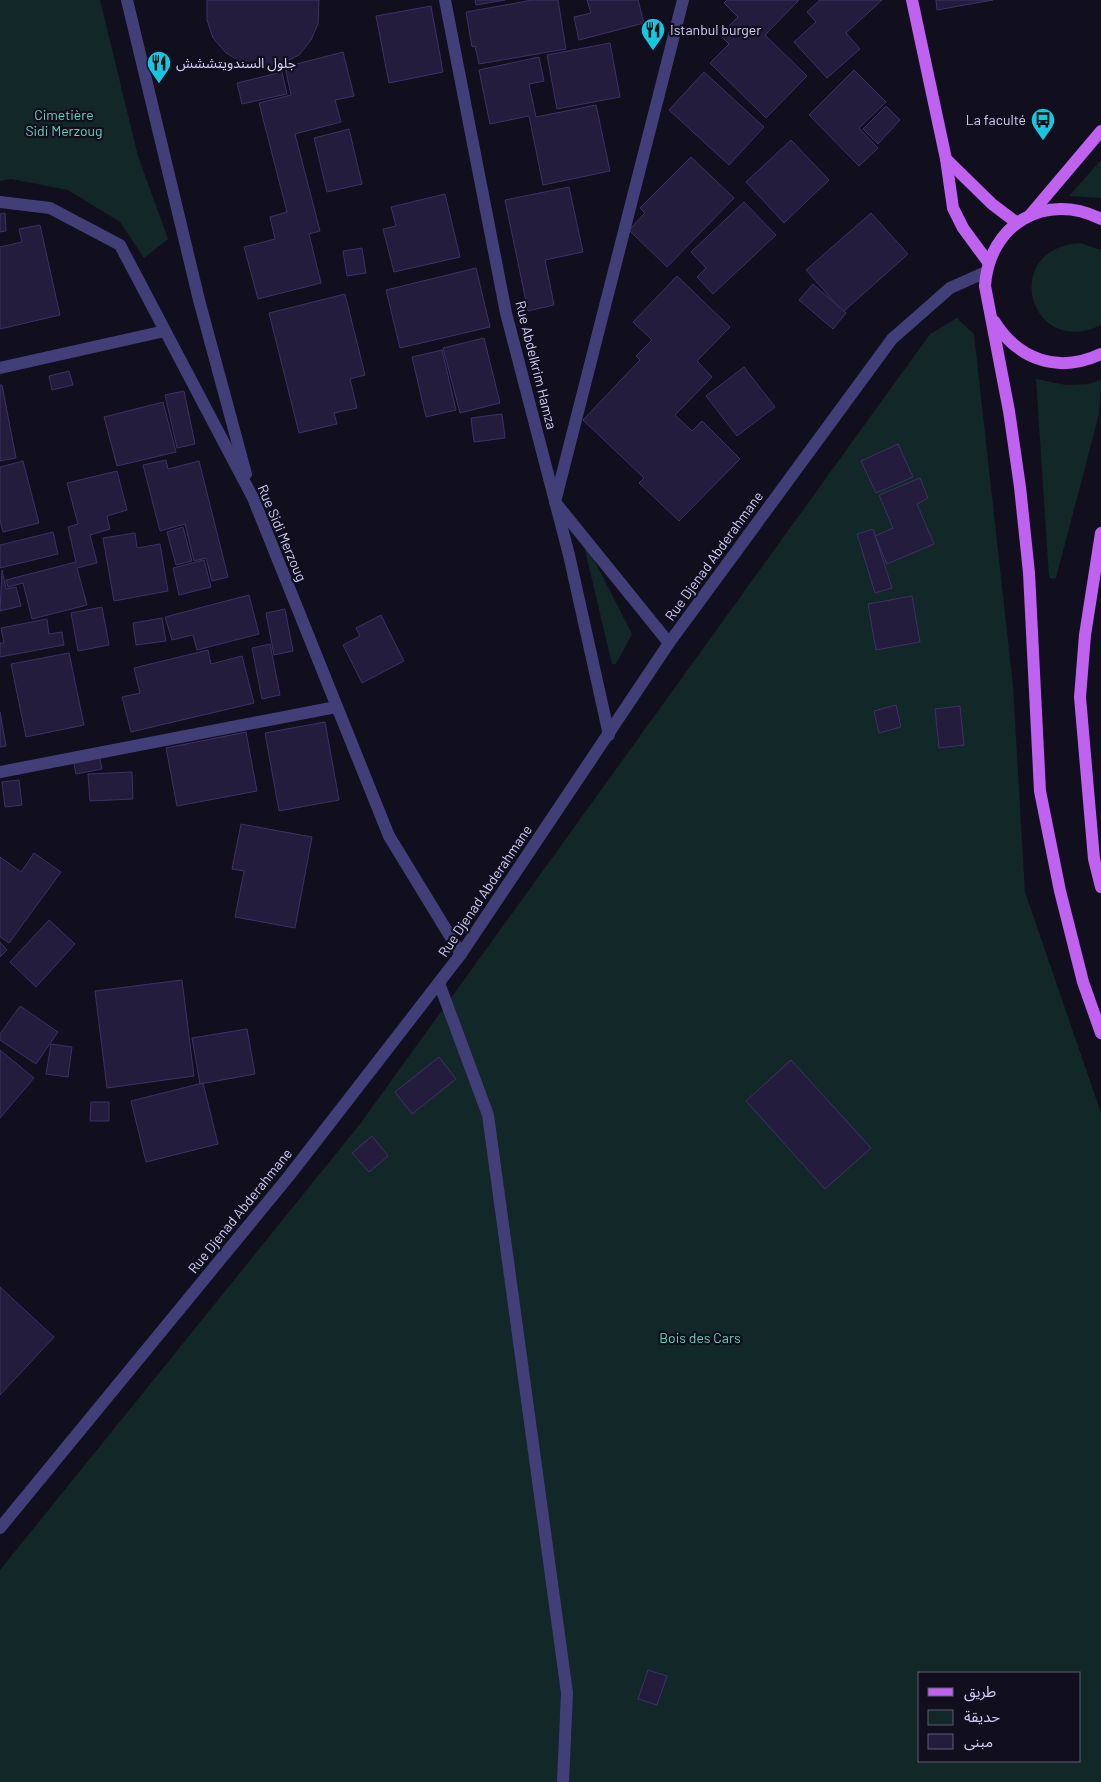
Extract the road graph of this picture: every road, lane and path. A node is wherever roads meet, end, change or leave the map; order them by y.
1 (127, 0) edge
2 (445, 0) edge
3 (684, 0) edge
4 (912, 0) edge
5 (1101, 131) edge
6 (946, 159) junction
7 (0, 202) edge
8 (1030, 215) junction
9 (1101, 219) edge
10 (1017, 223) junction
11 (987, 267) junction
12 (990, 315) junction
13 (165, 331) junction
14 (1101, 354) edge
15 (0, 368) edge
16 (253, 498) junction
17 (555, 502) junction
18 (1101, 533) edge
19 (669, 643) junction
20 (336, 707) junction
21 (609, 735) junction
22 (0, 772) edge
23 (1101, 887) edge
24 (461, 954) junction
25 (439, 983) junction
26 (1101, 1033) edge
27 (0, 1528) edge
28 (563, 1782) edge

1 - 16 street
2 - 17 street, Rue Abdelkrim Hamza
3 - 17 street
4 - 6 main road
5 - 8 main road
6 - 10 main road
6 - 11 main road
7 - 13 street, Rue Sidi Merzoug
8 - 9 main road
8 - 10 main road
10 - 11 main road
11 - 12 main road
11 - 19 street, Rue Djenad Abderahmane
12 - 14 main road
12 - 26 main road
13 - 15 street
13 - 16 street, Rue Sidi Merzoug
16 - 20 street, Rue Sidi Merzoug
17 - 19 street
17 - 21 street, Rue Abdelkrim Hamza
18 - 23 main road
19 - 21 street, Rue Djenad Abderahmane
20 - 22 street
20 - 24 street, Rue Sidi Merzoug
21 - 24 street, Rue Djenad Abderahmane
24 - 25 street, Rue Djenad Abderahmane
25 - 27 street, Rue Djenad Abderahmane
25 - 28 street

